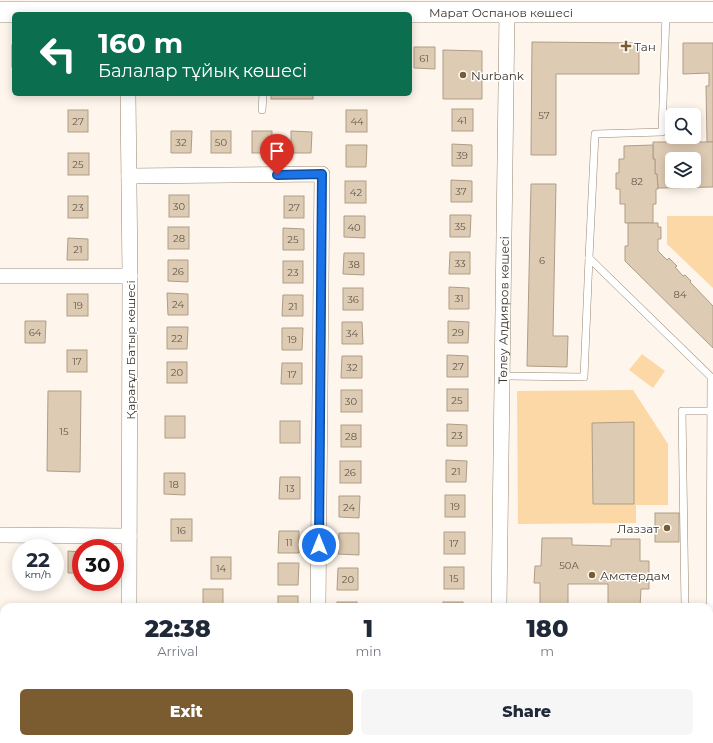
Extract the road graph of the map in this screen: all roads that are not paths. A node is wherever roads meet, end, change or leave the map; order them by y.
1 (711, 10) edge
2 (262, 11) edge
3 (0, 12) edge
4 (12, 12) edge
5 (194, 12) edge
6 (507, 12) junction
7 (666, 13) junction
8 (128, 96) edge
9 (263, 96) edge
10 (262, 110) dead end
11 (129, 176) junction
12 (589, 258) junction
13 (0, 276) edge
14 (130, 276) junction
15 (502, 376) junction
16 (711, 411) junction
17 (0, 535) edge
18 (129, 536) junction
19 (129, 603) edge
20 (318, 603) edge
21 (499, 603) edge
22 (685, 603) edge
23 (711, 603) edge
24 (130, 743) edge
25 (141, 743) edge
26 (593, 743) edge
27 (601, 743) edge

1 - 7 street, Марат Оспанов көшесі
2 - 5 street, Марат Оспанов көшесі
2 - 6 street, Марат Оспанов көшесі
3 - 4 street, Марат Оспанов көшесі
6 - 7 street, Марат Оспанов көшесі
6 - 15 street, Төлеу Алдияров көшесі
7 - 12 lane
8 - 11 street, Қарағұл Батыр көшесі
9 - 10 lane
11 - 14 street, Қарағұл Батыр көшесі
11 - 20 street
12 - 15 lane
12 - 16 lane
13 - 14 street
14 - 18 street, Қарағұл Батыр көшесі
15 - 21 street, Төлеу Алдияров көшесі
16 - 22 lane
16 - 23 lane
17 - 18 street
18 - 19 street, Қарағұл Батыр көшесі
24 - 25 street
26 - 27 lane

